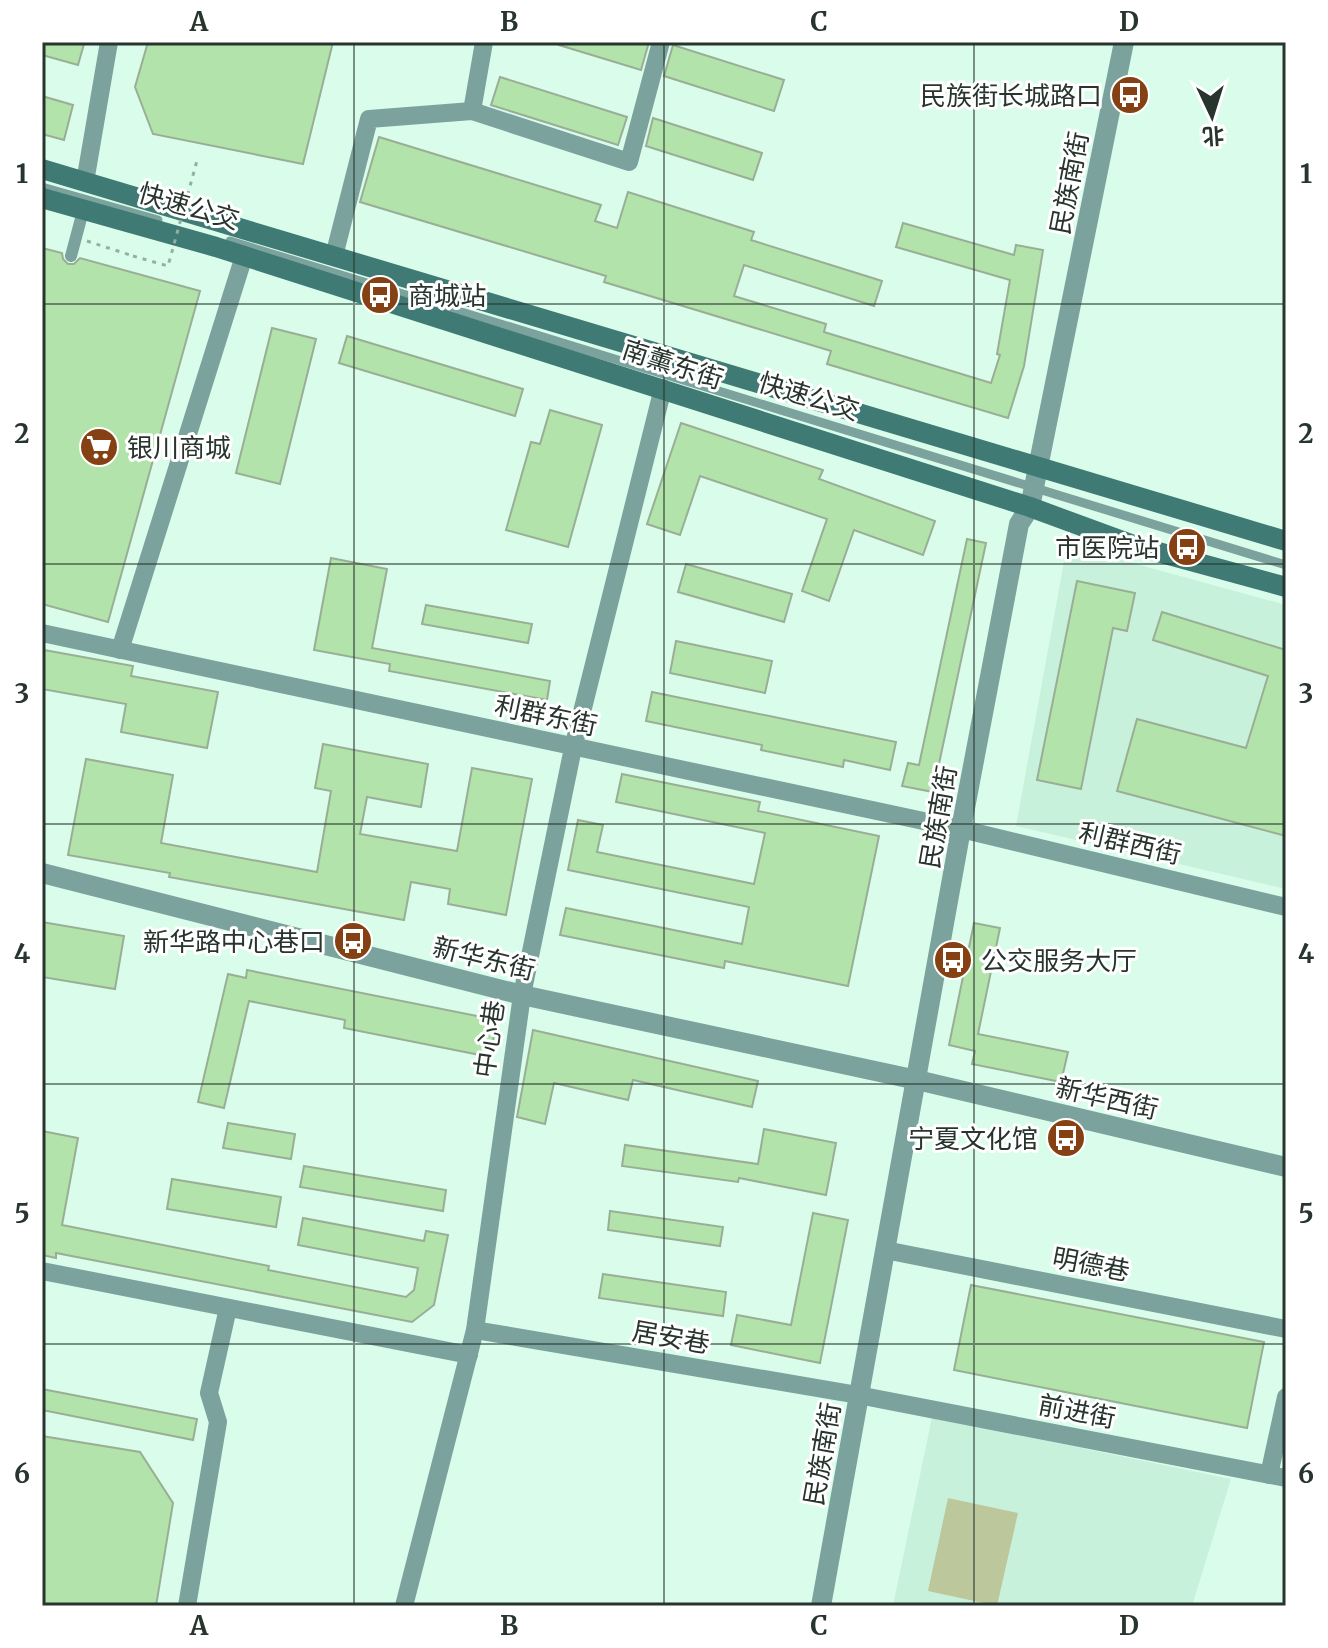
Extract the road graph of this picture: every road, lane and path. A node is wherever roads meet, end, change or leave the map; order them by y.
1 (109, 42) edge
2 (484, 42) edge
3 (661, 42) edge
4 (1124, 42) edge
5 (472, 111) junction
6 (198, 157) dead end
7 (42, 169) edge
8 (85, 182) junction
9 (42, 187) edge
10 (42, 198) edge
11 (83, 211) junction
12 (76, 238) junction
13 (71, 256) dead end
14 (244, 256) junction
15 (334, 256) junction
16 (663, 388) junction
17 (1038, 469) junction
18 (1032, 498) junction
19 (1286, 541) edge
20 (1286, 565) edge
21 (1286, 587) edge
22 (42, 633) edge
23 (120, 650) junction
24 (573, 748) junction
25 (961, 829) junction
26 (42, 873) edge
27 (1286, 907) edge
28 (522, 995) junction
29 (917, 1080) junction
30 (1286, 1167) edge
31 (885, 1250) junction
32 (42, 1271) edge
33 (228, 1308) junction
34 (1286, 1329) edge
35 (475, 1330) junction
36 (469, 1355) junction
37 (858, 1395) junction
38 (1286, 1397) edge
39 (1278, 1476) edge
40 (187, 1606) edge
41 (404, 1606) edge
42 (821, 1606) edge

1 - 8 street
2 - 5 street
3 - 5 street
4 - 17 street, 民族南街
5 - 15 street
6 - 12 path, bridge
7 - 8 main road, 南薰东街
8 - 15 main road, 南薰东街
9 - 18 lane, 快速公交
10 - 11 main road, 南薰东街
11 - 12 street
11 - 14 main road, 南薰东街
12 - 13 street
14 - 16 main road, 南薰东街
14 - 23 street
15 - 17 main road, 南薰东街
16 - 18 main road, 南薰东街
16 - 24 street, 中心巷
17 - 18 street, 民族南街
17 - 19 main road, 南薰东街
18 - 20 lane, 快速公交
18 - 21 main road, 南薰东街
18 - 25 street, 民族南街
22 - 23 street, 利群东街
23 - 24 street, 利群东街
24 - 25 street, 利群东街
24 - 28 street, 中心巷
25 - 27 street, 利群西街
25 - 29 street, 民族南街
26 - 28 street, 新华东街
28 - 29 street, 新华东街
28 - 35 street, 中心巷
29 - 30 street, 新华西街
29 - 31 street, 民族南街
31 - 34 street, 明德巷
31 - 37 street, 民族南街
32 - 33 street
33 - 36 street
33 - 40 street
35 - 36 street, 中心巷
35 - 37 street, 居安巷
36 - 41 street, 中心巷
37 - 39 street, 前进街
37 - 42 street, 民族南街
38 - 39 street

